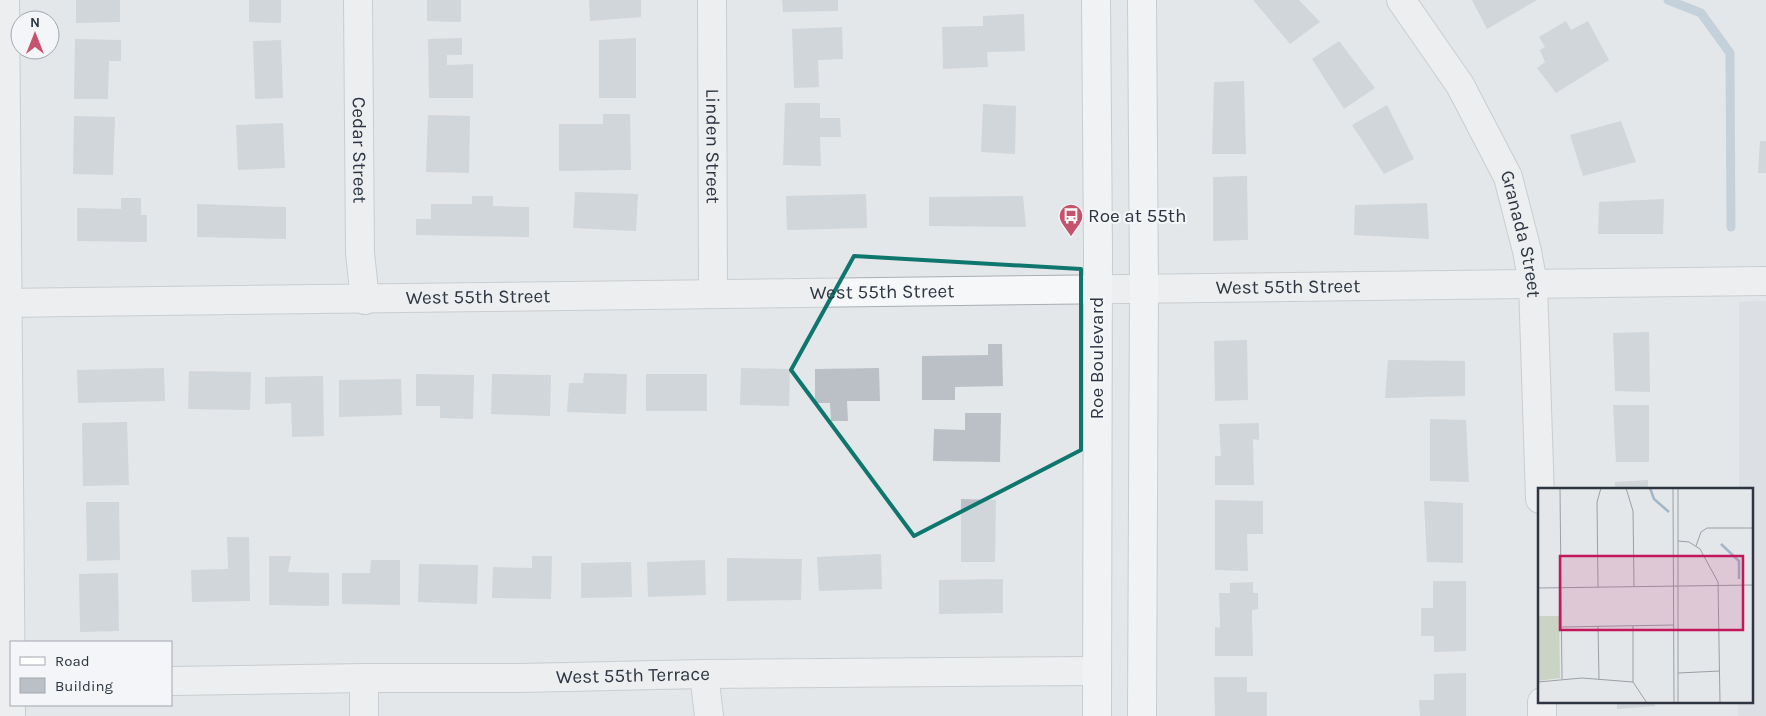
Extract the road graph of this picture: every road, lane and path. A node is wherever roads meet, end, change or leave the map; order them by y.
1 (5, 0) edge
2 (358, 0) edge
3 (712, 0) edge
4 (1096, 0) edge
5 (1142, 0) edge
6 (1402, 0) edge
7 (1766, 281) edge
8 (1533, 284) junction
9 (1098, 290) junction
10 (1144, 290) junction
11 (713, 294) junction
12 (365, 300) junction
13 (3, 303) edge
14 (1540, 488) edge
15 (10, 641) edge
16 (1096, 671) junction
17 (704, 674) junction
18 (364, 678) junction
19 (172, 681) edge
20 (364, 716) edge
21 (709, 716) edge
22 (1097, 716) edge
23 (1142, 716) edge

1 - 13 street
2 - 12 street, Cedar Street
3 - 11 street, Linden Street
4 - 9 main road, Roe Boulevard
5 - 10 main road
6 - 8 street, Granada Street
7 - 8 street, West 55th Street
8 - 10 street, West 55th Street
8 - 14 street, Granada Street
9 - 10 street, West 55th Street
9 - 11 street, West 55th Street
9 - 16 main road, Roe Boulevard
10 - 23 main road
11 - 12 street, West 55th Street
12 - 13 street, West 55th Street
13 - 15 street
16 - 17 street, West 55th Terrace
16 - 22 main road, Roe Boulevard
17 - 18 street, West 55th Terrace
17 - 21 street
18 - 19 street, West 55th Terrace
18 - 20 street

